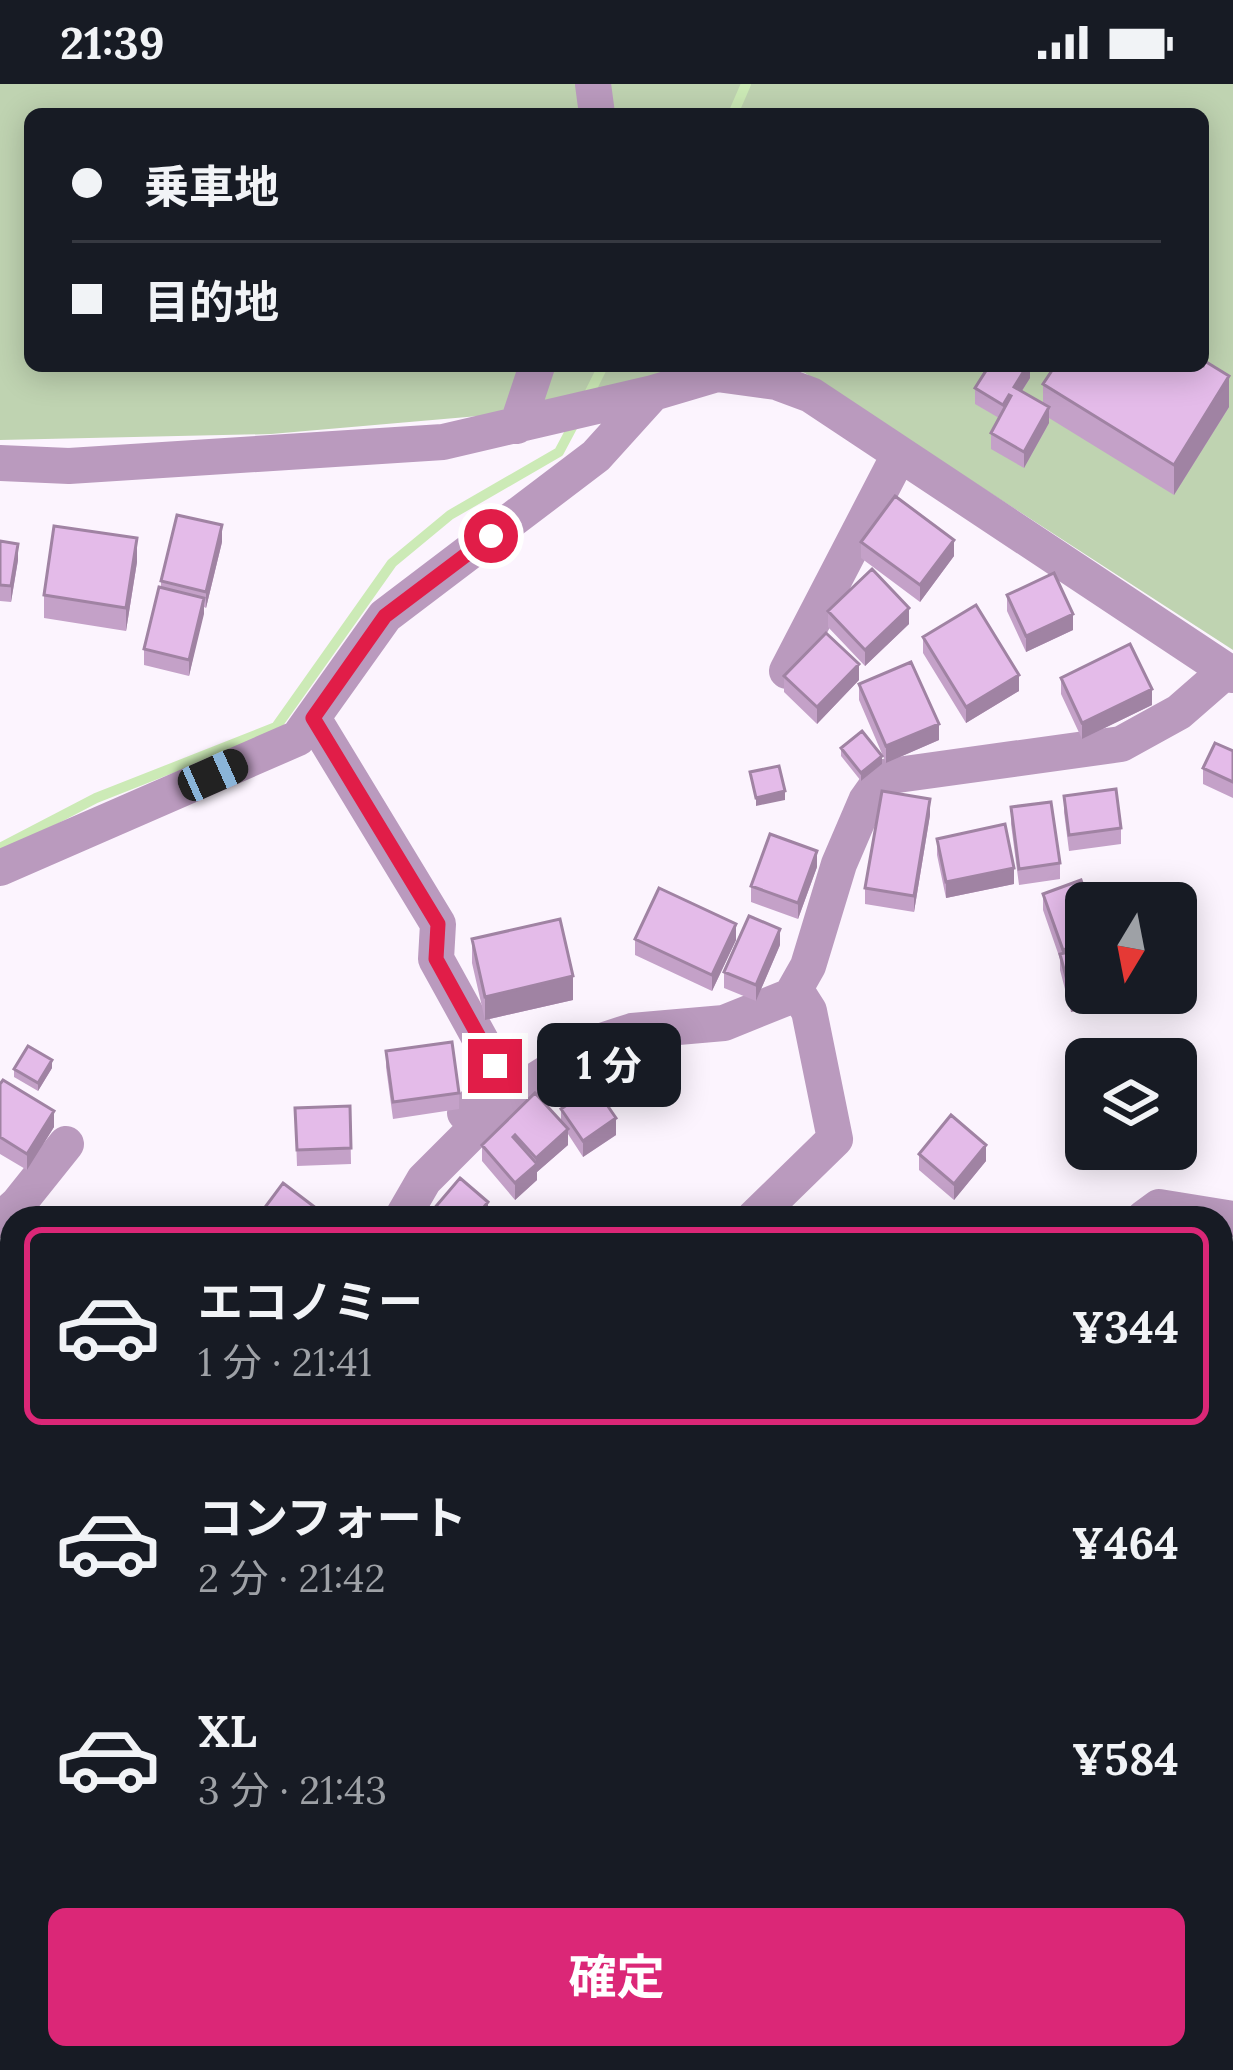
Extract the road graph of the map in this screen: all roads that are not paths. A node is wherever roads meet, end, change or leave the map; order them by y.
1 (535, 372) edge
2 (653, 393) junction
3 (517, 426) junction
4 (899, 454) junction
5 (0, 464) edge
6 (787, 670) edge
7 (1229, 673) edge
8 (313, 718) junction
9 (0, 868) edge
10 (795, 989) junction
11 (66, 1144) dead end
12 (445, 1159) junction
13 (17, 1206) edge
14 (409, 1206) edge
15 (766, 1206) edge

1 - 3 street
2 - 3 street
2 - 4 street
2 - 8 street
3 - 5 street
4 - 6 street
4 - 7 street
7 - 10 street
8 - 9 street
8 - 12 street
10 - 12 street
10 - 15 street
11 - 13 street
12 - 14 street

